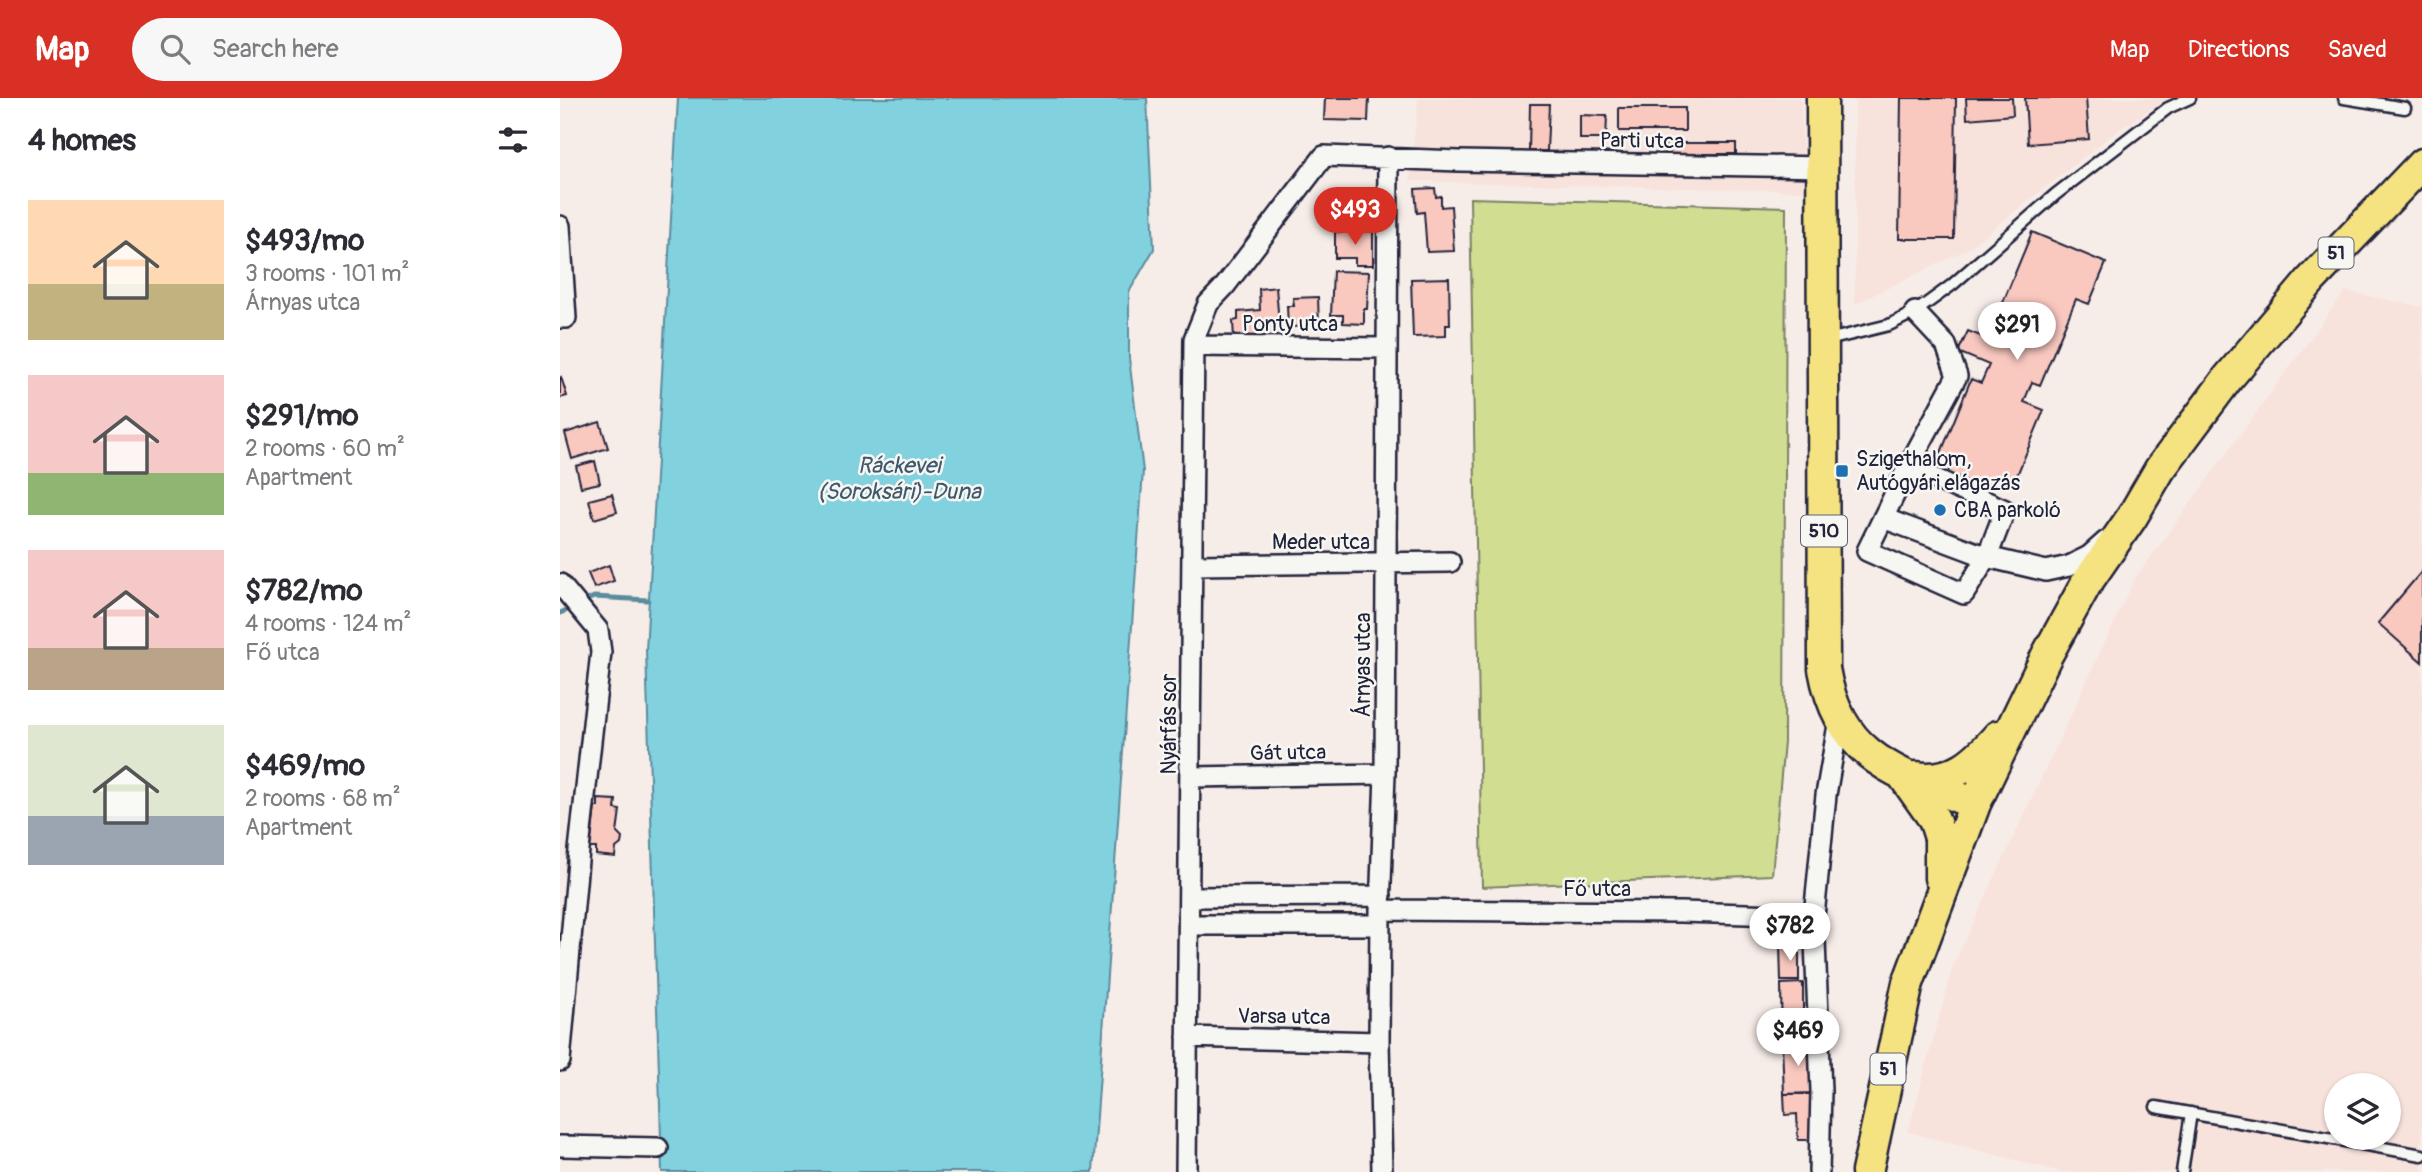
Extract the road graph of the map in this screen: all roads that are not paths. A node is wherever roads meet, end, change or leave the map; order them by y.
1 (1822, 98) edge
2 (2190, 98) edge
3 (2344, 98) edge
4 (2405, 107) dead end
5 (1388, 158) junction
6 (2422, 164) edge
7 (1824, 167) junction
8 (560, 226) edge
9 (1915, 312) junction
10 (563, 318) edge
11 (1824, 341) junction
12 (1194, 346) junction
13 (1387, 348) junction
14 (1909, 465) junction
15 (2132, 517) junction
16 (1883, 518) junction
17 (1987, 557) junction
18 (1450, 562) dead end
19 (1385, 564) junction
20 (1192, 565) junction
21 (565, 589) edge
22 (2019, 712) junction
23 (1839, 719) junction
24 (1385, 774) junction
25 (1902, 774) junction
26 (1191, 777) junction
27 (1975, 804) junction
28 (1189, 897) junction
29 (1941, 897) junction
30 (1380, 910) junction
31 (1814, 916) junction
32 (1189, 925) junction
33 (1187, 1037) junction
34 (1379, 1042) junction
35 (560, 1061) edge
36 (2156, 1107) dead end
37 (2191, 1113) junction
38 (560, 1146) edge
39 (658, 1148) dead end
40 (2422, 1155) edge
41 (1186, 1172) edge
42 (1382, 1172) edge
43 (1819, 1172) edge
44 (1867, 1172) edge
45 (2182, 1172) edge

1 - 7 main road, 510
2 - 9 lane
3 - 4 lane
5 - 7 street, Parti utca
5 - 12 street, Nyárfás sor
5 - 13 street, Árnyas utca
6 - 15 main road, 51
7 - 11 main road, 510
8 - 10 street
9 - 11 lane
9 - 14 street
11 - 23 main road, 510
12 - 13 street, Ponty utca
12 - 20 street, Nyárfás sor
13 - 19 street, Árnyas utca
14 - 16 street
14 - 17 street
15 - 17 street
15 - 22 main road, 51
16 - 17 street
16 - 17 street
18 - 19 street, Meder utca
19 - 20 street, Meder utca
19 - 24 street, Árnyas utca
20 - 26 street, Nyárfás sor
21 - 35 street
22 - 25 main road
22 - 27 main road, 51
23 - 25 main road, 510
23 - 31 street
24 - 26 street, Gát utca
24 - 30 street, Árnyas utca
25 - 27 main road, 510
25 - 29 main road
26 - 28 street, Nyárfás sor
27 - 29 main road, 51
28 - 30 street, Fő utca
28 - 32 street, Nyárfás sor
29 - 44 main road, 51
30 - 31 street, Fő utca
30 - 32 street, Fő utca
30 - 34 street, Árnyas utca
31 - 43 street
32 - 33 street, Nyárfás sor
33 - 34 street, Varsa utca
33 - 41 street, Nyárfás sor
34 - 42 street, Árnyas utca
36 - 37 lane
37 - 40 lane
37 - 45 lane
38 - 39 street

